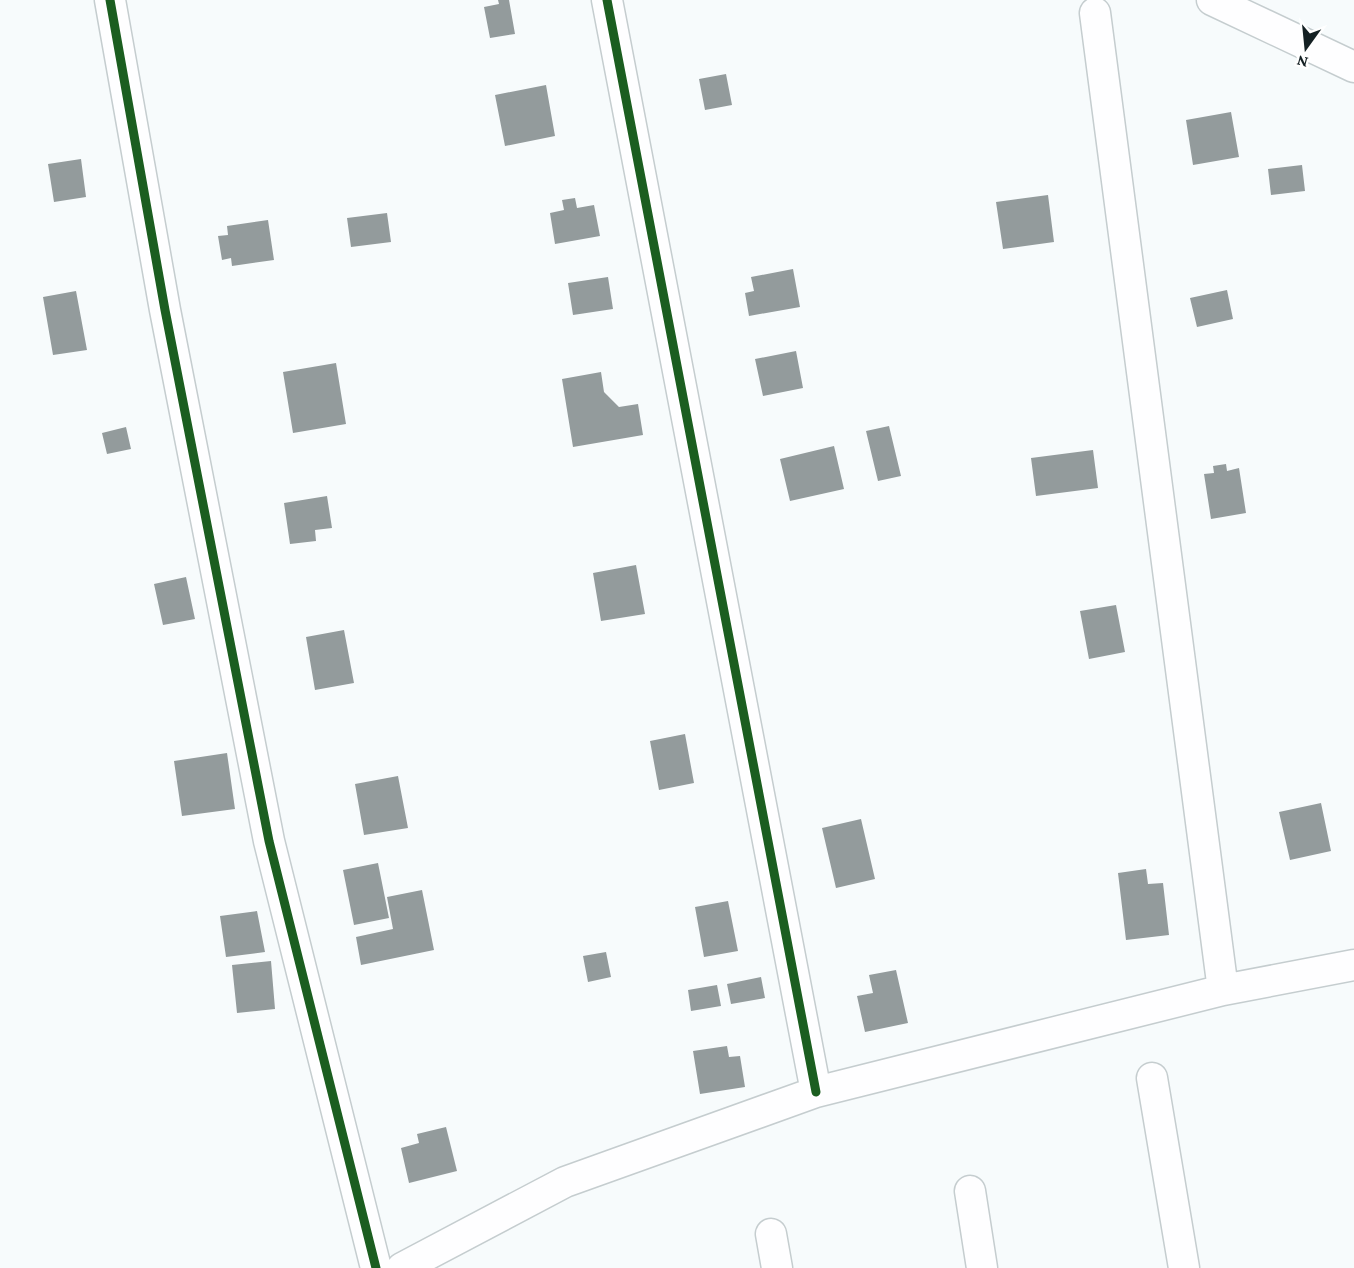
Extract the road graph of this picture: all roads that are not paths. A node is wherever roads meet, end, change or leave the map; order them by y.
1 (110, 0) edge
2 (607, 0) edge
3 (1212, 0) edge
4 (1095, 13) dead end
5 (1354, 67) edge
6 (1354, 965) edge
7 (1223, 990) junction
8 (1152, 1077) dead end
9 (816, 1092) junction
10 (970, 1191) dead end
11 (771, 1234) dead end
12 (376, 1268) edge
13 (402, 1268) edge
14 (777, 1268) edge
15 (982, 1268) edge
16 (1184, 1268) edge

1 - 12 street
2 - 9 street
3 - 5 street
4 - 7 street
6 - 7 street
7 - 9 street
8 - 16 street
9 - 13 street
10 - 15 street
11 - 14 street

